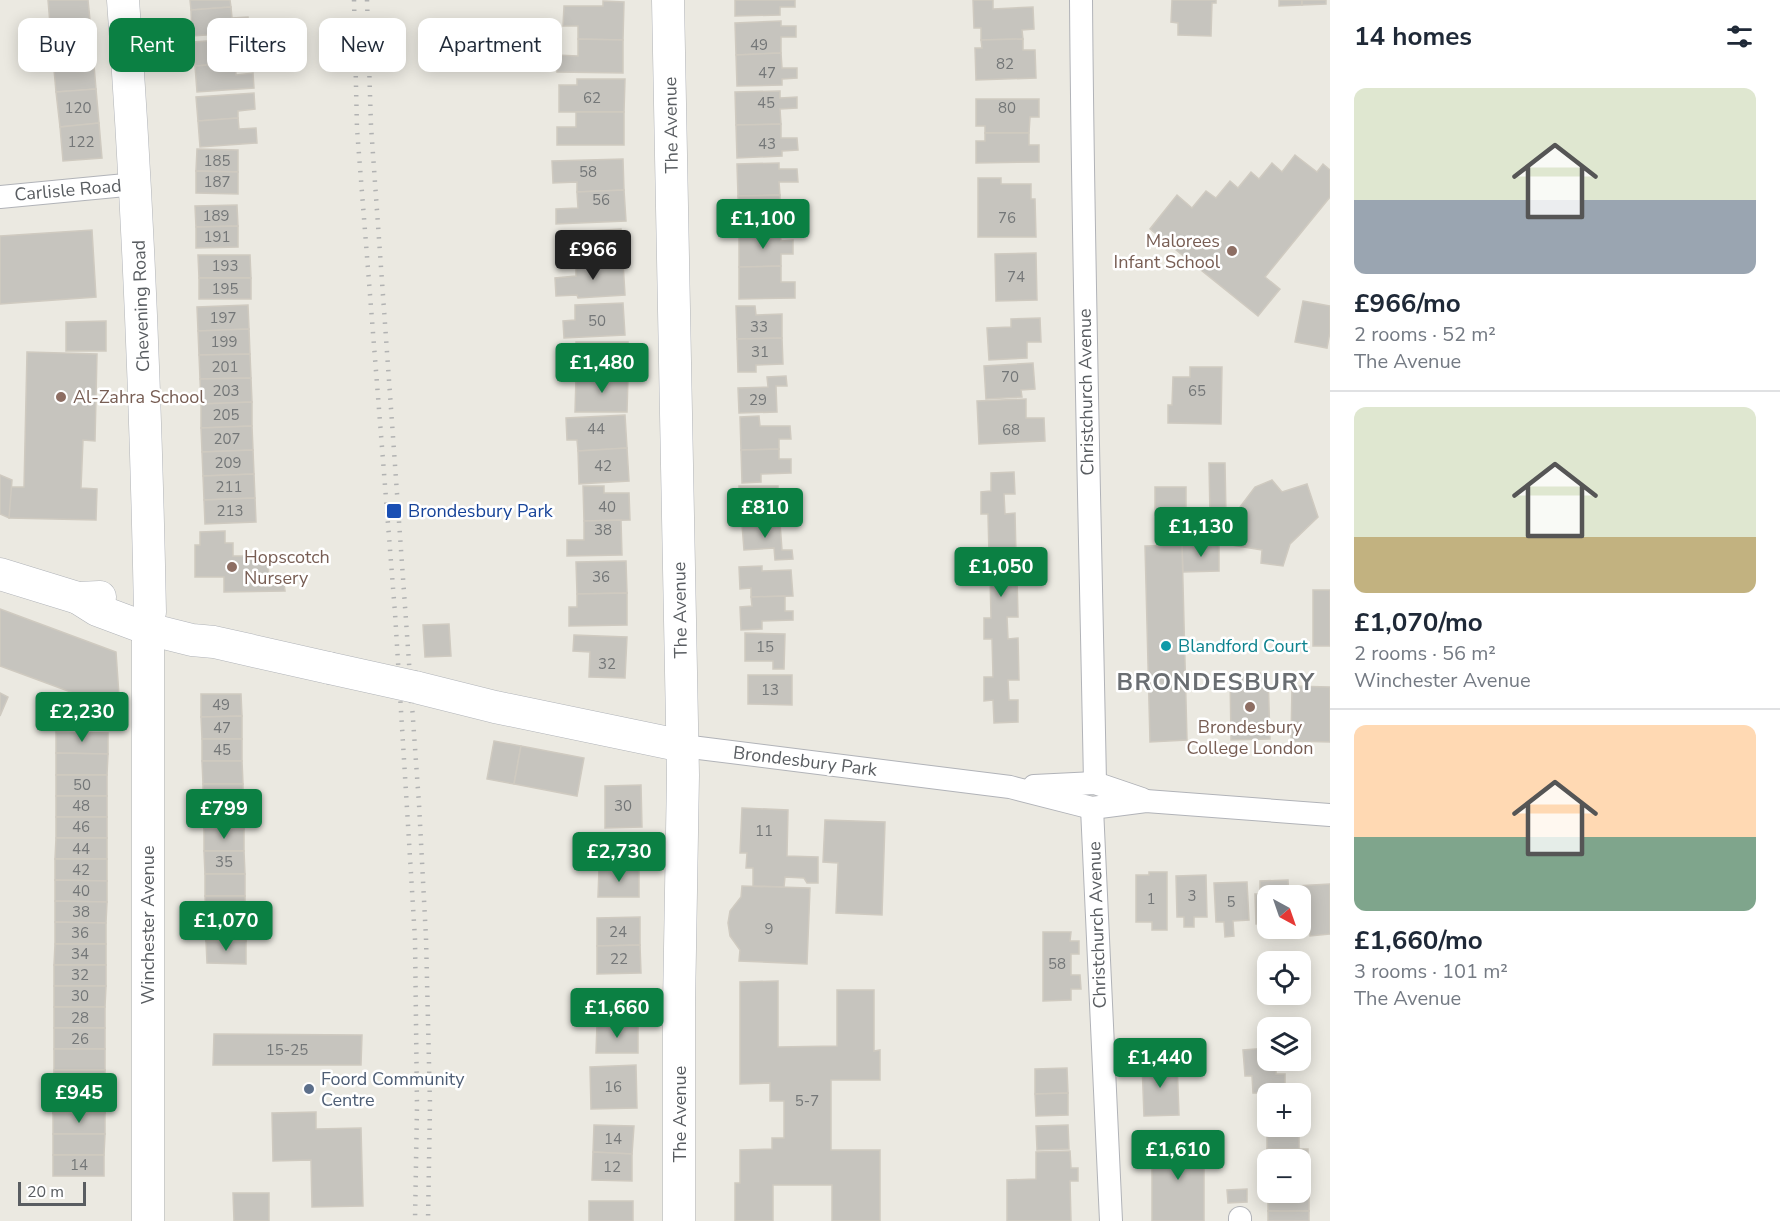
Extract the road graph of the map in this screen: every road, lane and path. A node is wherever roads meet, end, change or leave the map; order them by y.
1 (123, 0) edge
2 (668, 0) edge
3 (1081, 0) edge
4 (136, 184) junction
5 (0, 197) edge
6 (0, 574) edge
7 (149, 620) junction
8 (683, 746) junction
9 (1095, 783) junction
10 (1010, 787) junction
11 (1146, 801) junction
12 (1092, 808) junction
13 (1330, 815) edge
14 (148, 1221) edge
15 (679, 1221) edge
16 (1111, 1221) edge

1 - 4 street, Chevening Road
2 - 8 street, The Avenue
3 - 9 street, Christchurch Avenue
4 - 5 street, Carlisle Road
4 - 7 street, Chevening Road
6 - 7 street, Brondesbury Park
7 - 8 street, Brondesbury Park, bridge
7 - 14 street, Winchester Avenue
8 - 10 street, Brondesbury Park
8 - 15 street, The Avenue
9 - 10 street, Brondesbury Park
9 - 11 street, Brondesbury Park
10 - 12 street, Brondesbury Park
11 - 12 street, Brondesbury Park
11 - 13 street, Brondesbury Park
12 - 16 street, Christchurch Avenue

